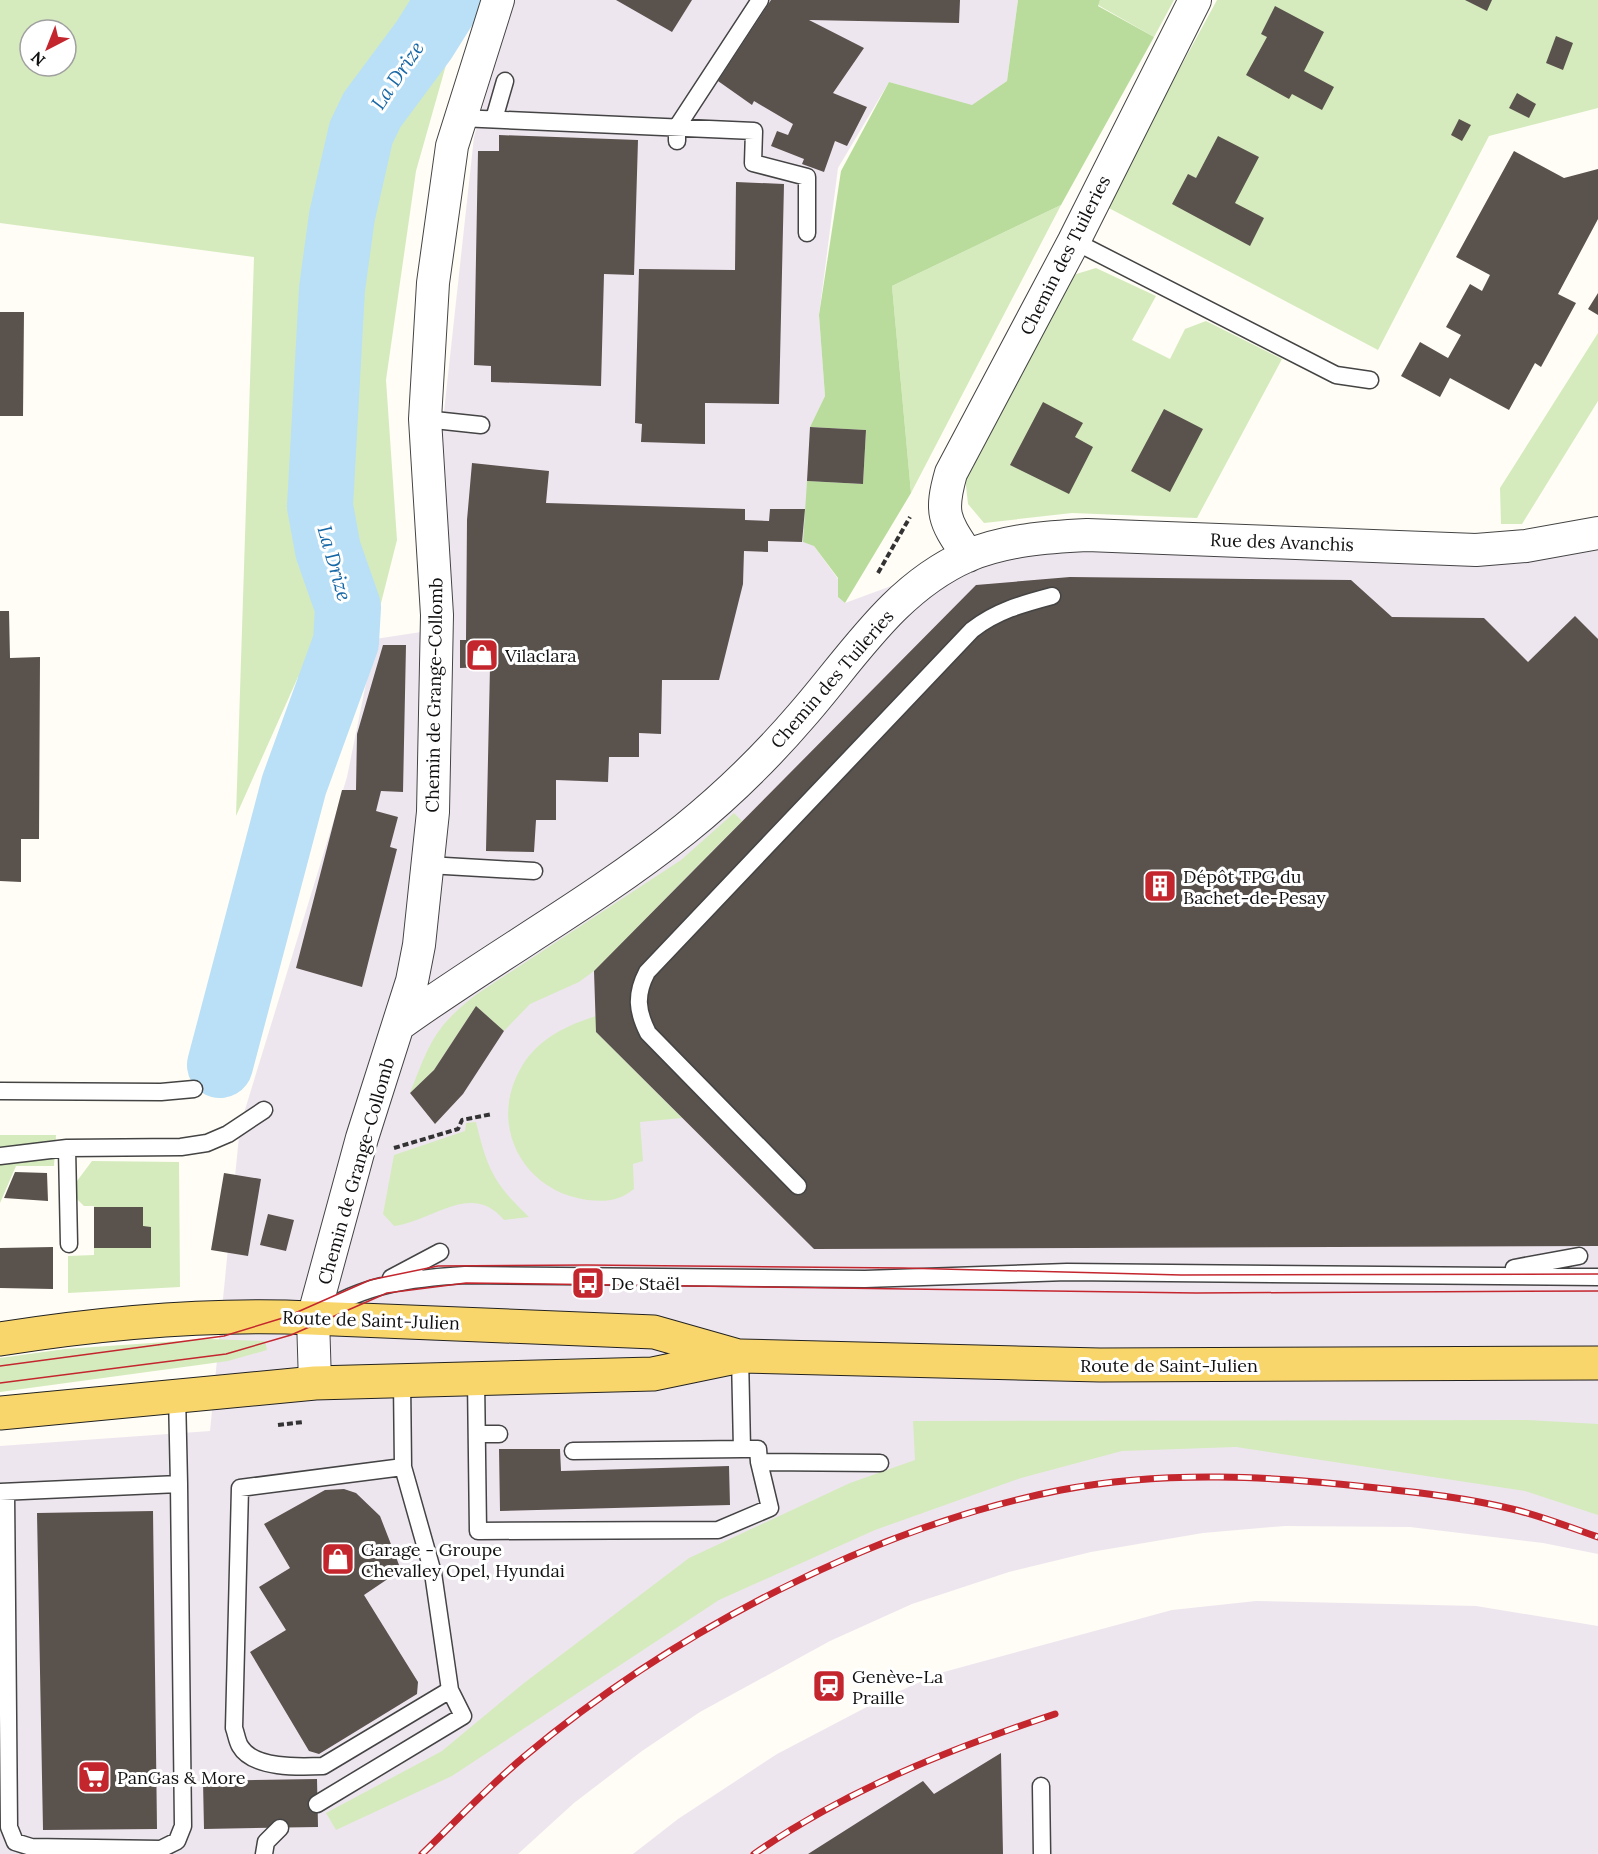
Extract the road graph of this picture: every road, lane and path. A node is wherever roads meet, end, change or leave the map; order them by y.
1 (498, 0) edge
2 (760, 0) edge
3 (1195, 0) edge
4 (505, 81) dead end
5 (460, 118) junction
6 (494, 119) junction
7 (677, 134) junction
8 (807, 233) dead end
9 (1074, 241) junction
10 (1370, 380) dead end
11 (425, 419) junction
12 (481, 425) dead end
13 (913, 512) dead end
14 (1598, 533) edge
15 (968, 556) junction
16 (890, 568) dead end
17 (1052, 596) dead end
18 (428, 865) junction
19 (534, 871) dead end
20 (400, 1024) junction
21 (194, 1089) dead end
22 (0, 1091) edge
23 (264, 1110) dead end
24 (492, 1114) dead end
25 (67, 1148) junction
26 (0, 1156) edge
27 (357, 1157) junction
28 (798, 1186) dead end
29 (69, 1244) dead end
30 (440, 1252) dead end
31 (1579, 1256) dead end
32 (1475, 1274) junction
33 (1598, 1277) edge
34 (373, 1288) junction
35 (313, 1318) junction
36 (0, 1339) edge
37 (740, 1356) junction
38 (1598, 1363) edge
39 (476, 1379) junction
40 (402, 1381) junction
41 (315, 1383) junction
42 (177, 1395) junction
43 (0, 1413) edge
44 (477, 1434) junction
45 (499, 1434) dead end
46 (742, 1449) junction
47 (573, 1451) dead end
48 (759, 1462) junction
49 (880, 1463) dead end
50 (403, 1467) junction
51 (179, 1484) junction
52 (3, 1492) edge
53 (450, 1690) junction
54 (1041, 1786) dead end
55 (318, 1804) dead end
56 (280, 1828) dead end
57 (264, 1854) edge
58 (1042, 1854) edge

1 - 5 street, Chemin de Grange-Collomb
2 - 7 lane
3 - 9 street, Chemin des Tuileries
4 - 6 lane
5 - 6 lane
5 - 11 street, Chemin de Grange-Collomb
6 - 7 lane
7 - 8 lane
9 - 10 lane
9 - 15 street, Chemin des Tuileries
11 - 12 lane
11 - 18 street, Chemin de Grange-Collomb
13 - 16 path
14 - 15 street, Rue des Avanchis
15 - 20 street, Chemin des Tuileries
17 - 28 lane
18 - 19 lane
18 - 20 street, Chemin de Grange-Collomb
20 - 27 street, Chemin de Grange-Collomb
21 - 22 lane
23 - 25 lane
24 - 27 path
25 - 26 lane
25 - 29 lane
27 - 35 street, Chemin de Grange-Collomb
30 - 34 lane
31 - 32 lane
32 - 33 lane
32 - 34 lane
34 - 35 lane
35 - 36 main road, Route de Saint-Julien
35 - 37 main road, Route de Saint-Julien
35 - 41 street, Chemin de Grange-Collomb
37 - 38 main road, Route de Saint-Julien
37 - 39 main road, Route de Saint-Julien
37 - 46 lane
39 - 40 main road, Route de Saint-Julien
39 - 44 lane
40 - 41 main road, Route de Saint-Julien
40 - 50 lane
41 - 42 main road, Route de Saint-Julien
42 - 43 main road, Route de Saint-Julien
42 - 51 lane
44 - 45 lane
44 - 48 lane
46 - 47 lane
46 - 48 lane
48 - 49 lane
50 - 53 lane
50 - 53 lane
51 - 52 lane
51 - 52 lane
53 - 55 lane
54 - 58 lane
56 - 57 lane

